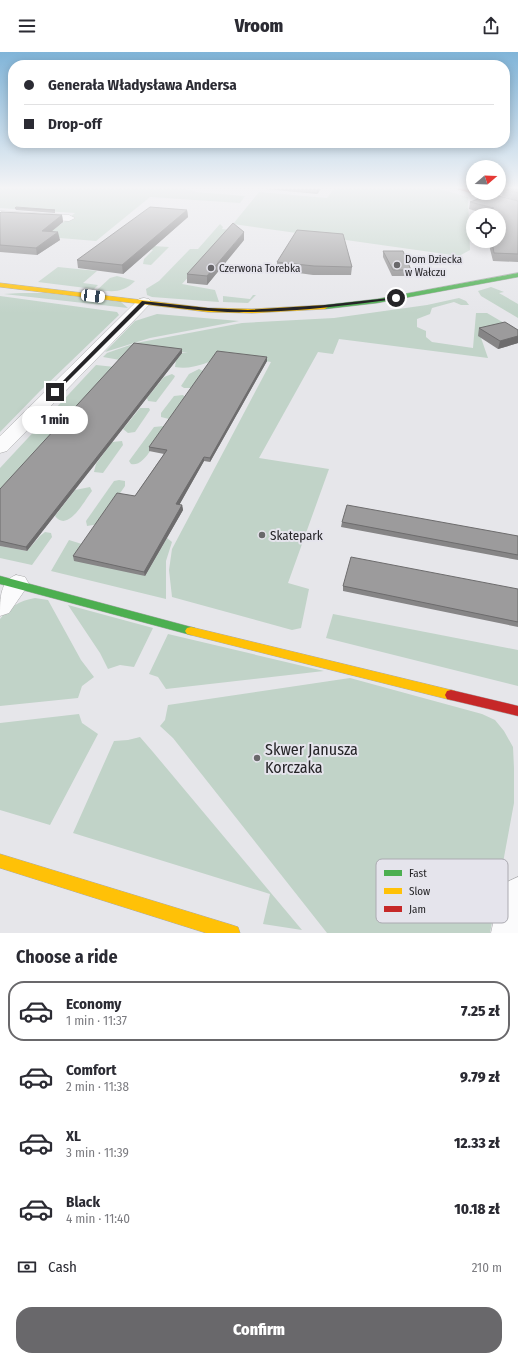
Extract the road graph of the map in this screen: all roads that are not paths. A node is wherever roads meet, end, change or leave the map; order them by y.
1 (518, 275) edge
2 (0, 285) edge
3 (144, 302) junction
4 (0, 447) edge
5 (8, 582) edge
6 (0, 606) edge
7 (516, 714) edge
8 (0, 860) edge
9 (518, 896) edge
10 (232, 933) edge
11 (511, 933) edge

1 - 3 main road
2 - 3 main road
3 - 4 street
5 - 6 street
5 - 7 main road
8 - 10 main road
9 - 11 street

